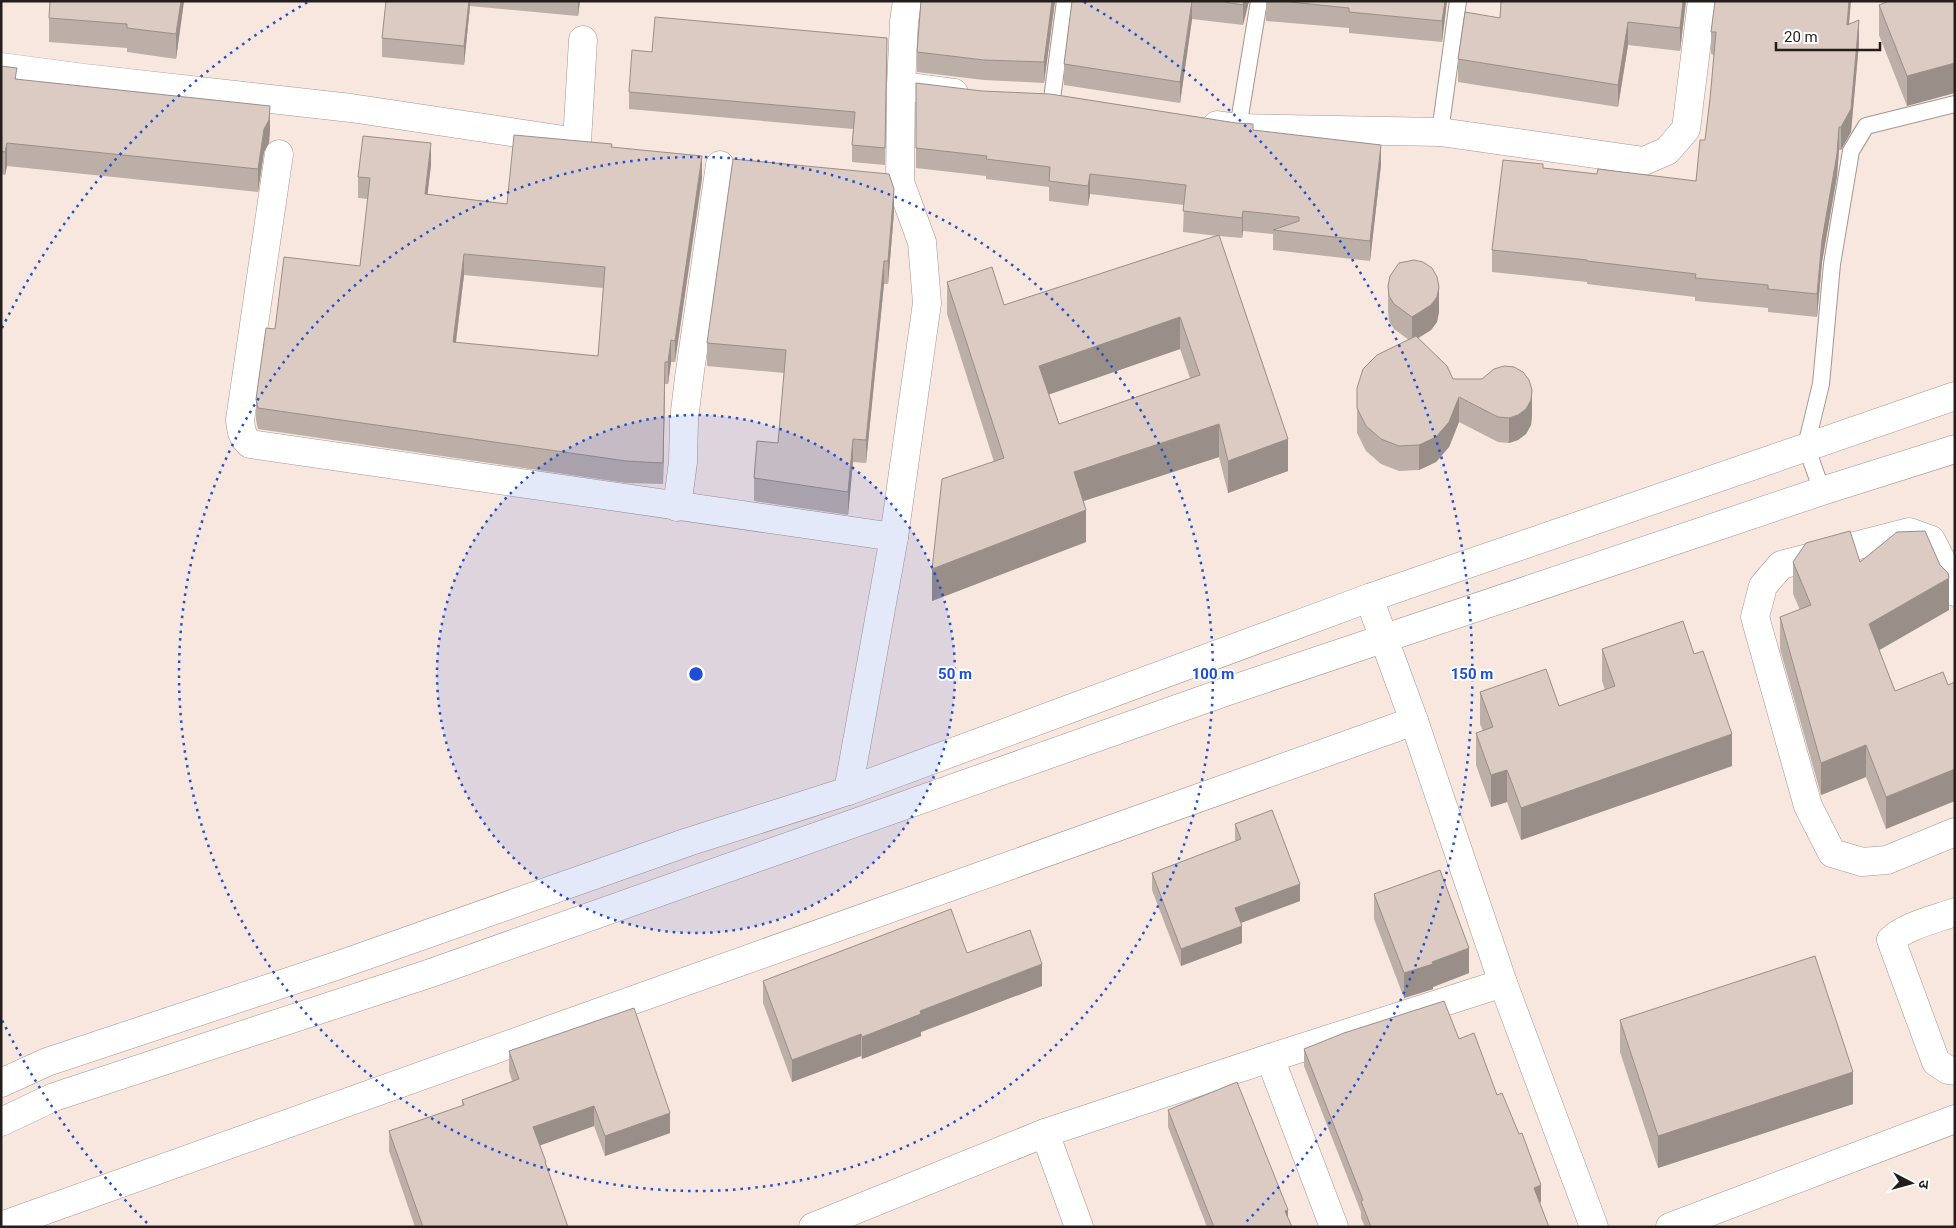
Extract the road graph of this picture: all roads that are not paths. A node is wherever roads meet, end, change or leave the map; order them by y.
1 (907, 1) edge
2 (1065, 1) edge
3 (1259, 1) edge
4 (1458, 1) edge
5 (1702, 1) edge
6 (583, 40) dead end
7 (1, 67) edge
8 (901, 86) junction
9 (974, 95) edge
10 (1023, 98) edge
11 (1052, 99) junction
12 (1081, 103) edge
13 (1955, 104) edge
14 (1192, 121) edge
15 (1238, 128) junction
16 (1440, 132) junction
17 (577, 142) junction
18 (606, 147) edge
19 (279, 154) dead end
20 (692, 161) edge
21 (720, 165) junction
22 (749, 168) edge
23 (872, 179) edge
24 (900, 182) junction
25 (1955, 396) edge
26 (1806, 446) junction
27 (1955, 449) edge
28 (1822, 491) junction
29 (677, 507) junction
30 (894, 537) junction
31 (1955, 592) edge
32 (1369, 598) junction
33 (1383, 639) junction
34 (1414, 721) junction
35 (848, 790) junction
36 (1955, 832) edge
37 (1955, 912) edge
38 (374, 952) junction
39 (1502, 983) junction
40 (385, 988) junction
41 (1270, 1058) junction
42 (1955, 1071) edge
43 (1, 1083) edge
44 (1955, 1119) edge
45 (1, 1122) edge
46 (1045, 1133) junction
47 (1, 1226) edge
48 (813, 1227) edge
49 (1079, 1227) edge
50 (1334, 1227) edge
51 (1594, 1227) edge
52 (1670, 1227) edge

1 - 8 main road
2 - 11 lane
3 - 15 lane
4 - 16 lane
5 - 16 main road
6 - 17 main road
7 - 17 main road
8 - 9 main road
8 - 24 main road
10 - 11 main road
11 - 12 main road
13 - 26 lane
14 - 15 main road
15 - 16 main road
17 - 18 main road
19 - 29 main road
20 - 21 main road
21 - 22 main road
21 - 29 main road
23 - 24 main road
24 - 30 main road
25 - 26 main road
26 - 28 lane
26 - 32 main road
27 - 28 main road
28 - 33 main road
29 - 30 main road
30 - 35 main road
31 - 36 main road
32 - 33 main road
32 - 35 main road
33 - 34 main road
33 - 40 main road
34 - 39 main road
34 - 47 main road
35 - 38 main road
37 - 42 main road
38 - 40 main road
38 - 43 main road
39 - 41 main road
39 - 51 main road
40 - 45 main road
41 - 46 main road
41 - 50 main road
44 - 52 main road
46 - 48 main road
46 - 49 main road

